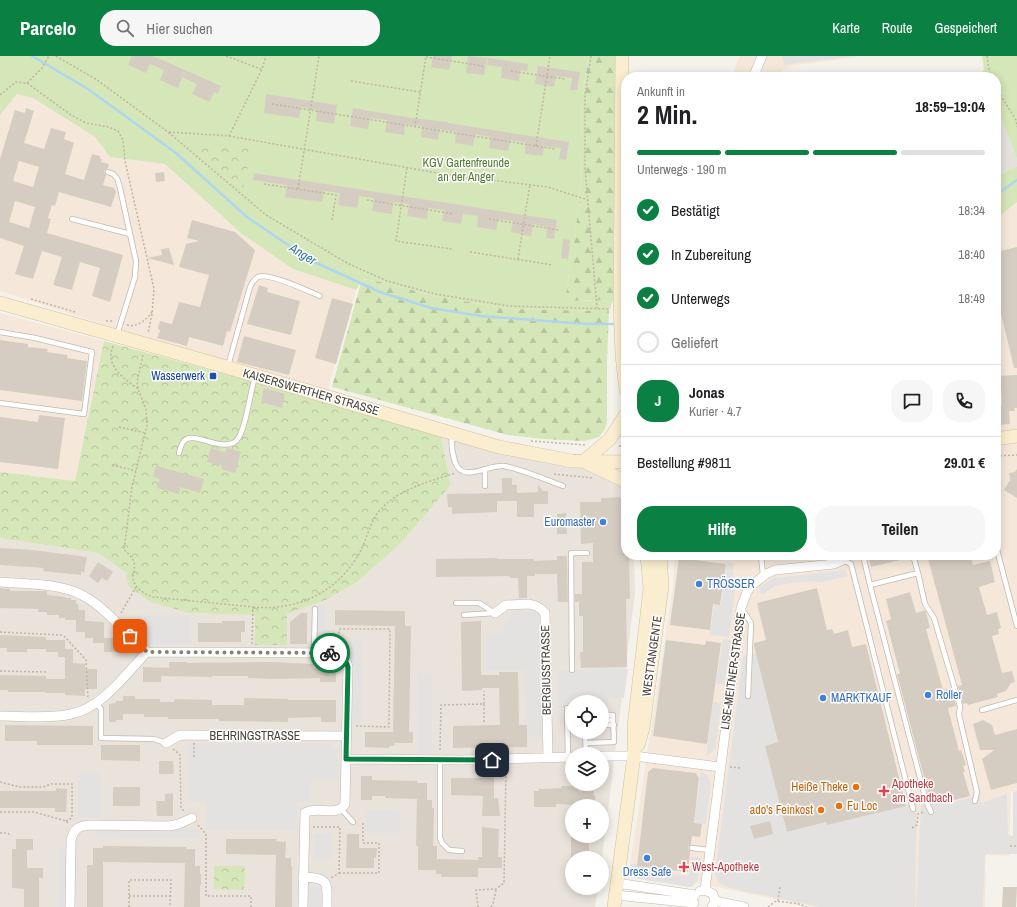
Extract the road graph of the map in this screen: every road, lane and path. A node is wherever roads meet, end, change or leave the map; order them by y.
1 (49, 56) edge
2 (56, 56) edge
3 (226, 56) edge
4 (266, 56) edge
5 (319, 56) edge
6 (426, 56) edge
7 (550, 56) edge
8 (591, 56) edge
9 (622, 56) edge
10 (762, 56) edge
11 (987, 56) edge
12 (483, 66) dead end
13 (262, 69) junction
14 (511, 71) dead end
15 (622, 72) edge
16 (755, 72) edge
17 (989, 72) edge
18 (547, 76) junction
19 (565, 79) dead end
20 (351, 81) dead end
21 (420, 92) junction
22 (0, 95) edge
23 (1001, 96) edge
24 (272, 104) dead end
25 (310, 110) junction
26 (415, 127) junction
27 (1017, 127) edge
28 (168, 132) junction
29 (229, 136) junction
30 (536, 146) junction
31 (304, 149) junction
32 (555, 149) dead end
33 (407, 168) junction
34 (108, 172) dead end
35 (621, 183) edge
36 (264, 184) dead end
37 (530, 184) junction
38 (298, 189) junction
39 (367, 200) dead end
40 (588, 200) junction
41 (401, 206) junction
42 (454, 214) dead end
43 (72, 219) dead end
44 (489, 219) dead end
45 (332, 221) dead end
46 (524, 225) junction
47 (559, 230) dead end
48 (130, 234) junction
49 (452, 250) dead end
50 (470, 252) dead end
51 (518, 260) junction
52 (554, 265) dead end
53 (320, 296) dead end
54 (30, 299) dead end
55 (0, 303) edge
56 (597, 308) junction
57 (153, 310) dead end
58 (620, 310) junction
59 (81, 314) dead end
60 (106, 321) dead end
61 (0, 332) edge
62 (621, 332) edge
63 (117, 334) junction
64 (228, 368) junction
65 (255, 376) junction
66 (138, 389) dead end
67 (0, 403) edge
68 (621, 422) edge
69 (119, 427) dead end
70 (146, 432) dead end
71 (452, 434) junction
72 (1017, 436) edge
73 (1001, 438) edge
74 (179, 452) dead end
75 (1017, 455) edge
76 (1001, 456) edge
77 (584, 461) junction
78 (621, 462) edge
79 (112, 465) dead end
80 (485, 469) junction
81 (136, 471) dead end
82 (462, 471) junction
83 (621, 480) edge
84 (485, 486) dead end
85 (564, 486) dead end
86 (124, 550) dead end
87 (588, 553) dead end
88 (647, 560) edge
89 (660, 560) edge
90 (762, 560) edge
91 (841, 560) edge
92 (847, 560) edge
93 (865, 560) edge
94 (914, 560) edge
95 (1000, 560) edge
96 (918, 573) junction
97 (763, 575) junction
98 (0, 582) edge
99 (870, 586) junction
100 (137, 587) junction
101 (456, 603) dead end
102 (252, 607) junction
103 (741, 608) junction
104 (315, 609) dead end
105 (495, 613) junction
106 (464, 615) dead end
107 (115, 622) junction
108 (1017, 626) edge
109 (0, 632) edge
110 (147, 652) junction
111 (252, 652) junction
112 (314, 653) junction
113 (332, 653) junction
114 (572, 670) dead end
115 (0, 672) edge
116 (46, 672) dead end
117 (484, 691) dead end
118 (748, 696) dead end
119 (1017, 700) edge
120 (484, 704) junction
121 (92, 706) junction
122 (982, 710) dead end
123 (0, 716) edge
124 (609, 721) edge
125 (484, 724) dead end
126 (346, 726) junction
127 (194, 735) junction
128 (346, 736) junction
129 (586, 739) edge
130 (166, 743) junction
131 (586, 743) junction
132 (586, 747) edge
133 (609, 756) edge
134 (634, 756) junction
135 (194, 757) dead end
136 (565, 757) edge
137 (548, 758) junction
138 (346, 759) junction
139 (440, 760) junction
140 (506, 760) junction
141 (720, 767) junction
142 (0, 782) edge
143 (975, 801) dead end
144 (341, 809) junction
145 (913, 810) dead end
146 (924, 811) dead end
147 (0, 812) edge
148 (931, 812) dead end
149 (192, 818) junction
150 (66, 821) junction
151 (353, 822) dead end
152 (363, 822) dead end
153 (304, 827) junction
154 (76, 828) junction
155 (912, 828) dead end
156 (0, 833) edge
157 (11, 836) dead end
158 (1010, 846) dead end
159 (1017, 846) edge
160 (692, 848) dead end
161 (709, 850) junction
162 (462, 851) dead end
163 (339, 873) junction
164 (303, 877) junction
165 (324, 882) junction
166 (780, 886) dead end
167 (496, 889) junction
168 (705, 890) junction
169 (615, 895) edge
170 (129, 896) junction
171 (171, 896) junction
172 (671, 900) junction
173 (778, 901) junction
174 (695, 902) edge
175 (713, 904) edge
176 (70, 907) edge
177 (129, 907) edge
178 (170, 907) edge
179 (251, 907) edge
180 (303, 907) edge
181 (327, 907) edge
182 (478, 907) edge
183 (491, 907) edge
184 (658, 907) edge
185 (744, 907) edge
186 (768, 907) edge
187 (807, 907) edge

1 - 22 path
2 - 28 path
3 - 13 path
4 - 13 path
5 - 25 path
6 - 12 path
6 - 21 path
7 - 18 path
8 - 40 path
9 - 15 street
10 - 16 street
11 - 17 path
13 - 29 path
14 - 18 path
18 - 19 path
18 - 30 path
20 - 21 path
21 - 26 path
23 - 27 path
24 - 25 path
25 - 26 path
25 - 31 path
26 - 30 path
28 - 29 path
28 - 56 path
29 - 31 path
30 - 32 path
31 - 33 path
31 - 38 path
33 - 37 path
33 - 41 path
34 - 48 lane
35 - 58 street
36 - 38 path
37 - 40 path
37 - 46 path
38 - 45 path
39 - 41 path
40 - 56 path
41 - 42 path
41 - 49 path
43 - 48 lane
44 - 46 path
46 - 47 path
46 - 51 path
48 - 63 lane
50 - 51 path
51 - 52 path
53 - 64 lane
54 - 59 path
55 - 63 street, KAISERSWERTHER STRASSE
56 - 58 path
57 - 63 path
58 - 62 street
60 - 63 path
61 - 67 lane
63 - 64 street, KAISERSWERTHER STRASSE
63 - 66 path
64 - 65 street, KAISERSWERTHER STRASSE
65 - 71 street, KAISERSWERTHER STRASSE
65 - 74 lane
68 - 77 street
69 - 70 path
71 - 77 street, KAISERSWERTHER STRASSE
71 - 82 lane
72 - 73 street
75 - 76 path
77 - 78 street, KAISERSWERTHER STRASSE
77 - 83 street
79 - 81 path
80 - 82 lane
80 - 84 lane
80 - 85 lane
82 - 102 path
86 - 100 path
87 - 114 lane
88 - 134 street, WESTTANGENTE
89 - 134 street, WESTTANGENTE
90 - 97 lane
91 - 97 street, LISE-MEITNER-STRASSE
92 - 145 lane
93 - 99 lane
94 - 96 lane
95 - 108 lane
96 - 99 lane
96 - 143 lane
97 - 103 street, LISE-MEITNER-STRASSE
98 - 107 street
99 - 148 lane
100 - 102 path
100 - 107 path
101 - 105 lane
102 - 111 path
103 - 118 lane
103 - 141 street, LISE-MEITNER-STRASSE
104 - 112 lane
105 - 106 lane
105 - 137 street, BERGIUSSTRASSE
107 - 110 street
109 - 121 path
110 - 111 street
110 - 121 street
111 - 112 street
112 - 113 street
113 - 126 street
113 - 126 path
115 - 116 path
117 - 120 path
119 - 122 lane
120 - 125 path
120 - 139 path
121 - 123 street
121 - 130 lane
124 - 131 lane
126 - 128 street
127 - 128 street, BEHRINGSTRASSE
127 - 130 street, BEHRINGSTRASSE
127 - 135 path
128 - 138 street
129 - 131 lane
130 - 149 path
131 - 132 lane
133 - 134 street
134 - 141 street
134 - 169 street, WESTTANGENTE
136 - 137 street
137 - 140 street
138 - 139 street
138 - 144 street
139 - 140 street
139 - 162 lane
140 - 167 path
141 - 161 street, LISE-MEITNER-STRASSE
142 - 150 path
144 - 151 lane
144 - 153 street
146 - 155 path
147 - 150 path
149 - 154 street
149 - 179 path
150 - 154 path
152 - 163 path
153 - 163 path
153 - 164 street
154 - 176 street
156 - 157 path
158 - 159 path
160 - 161 lane
161 - 168 street, LISE-MEITNER-STRASSE
163 - 165 path
164 - 165 street
164 - 180 street
165 - 181 street
166 - 173 path
167 - 182 path
167 - 183 path
168 - 174 street
168 - 175 street
169 - 172 street
169 - 174 street
170 - 171 path
170 - 171 path
170 - 177 path
171 - 178 path
172 - 174 street
172 - 184 street
173 - 186 path
173 - 187 path
175 - 185 street

